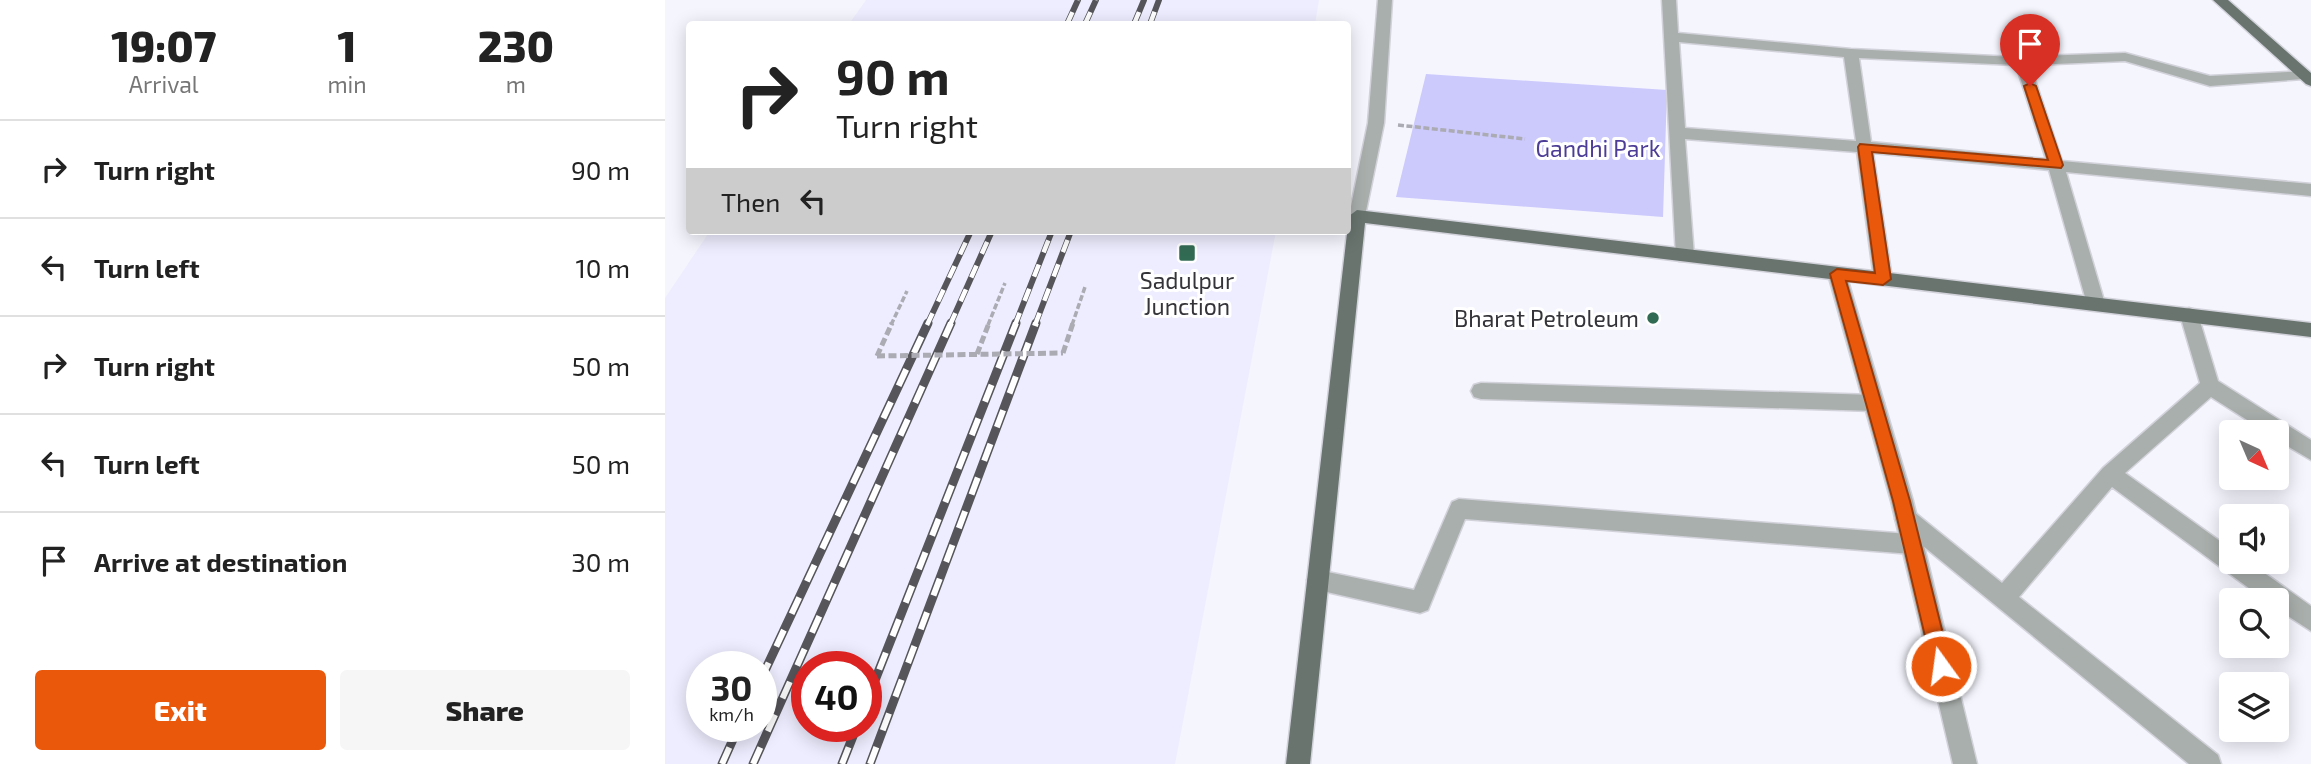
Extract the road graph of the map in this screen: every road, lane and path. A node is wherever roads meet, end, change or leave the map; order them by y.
1 (1385, 0) edge
2 (1669, 0) edge
3 (2220, 0) edge
4 (1671, 37) junction
5 (1851, 53) junction
6 (2021, 60) junction
7 (2307, 77) edge
8 (1376, 123) junction
9 (1677, 133) junction
10 (1524, 139) dead end
11 (1865, 147) junction
12 (2056, 165) junction
13 (2311, 190) edge
14 (1357, 216) junction
15 (1685, 256) junction
16 (1837, 274) junction
17 (1883, 279) junction
18 (1005, 283) dead end
19 (1085, 287) dead end
20 (907, 291) dead end
21 (2096, 304) junction
22 (2189, 315) junction
23 (2311, 330) edge
24 (977, 354) junction
25 (2210, 386) junction
26 (1481, 391) dead end
27 (1874, 403) junction
28 (2311, 451) edge
29 (2111, 474) junction
30 (1906, 519) junction
31 (1912, 544) junction
32 (1318, 580) junction
33 (2004, 598) junction
34 (2311, 620) edge
35 (1298, 764) edge
36 (1965, 764) edge
37 (2209, 764) edge

1 - 8 street
2 - 4 street
3 - 7 main road
4 - 5 street
4 - 9 street
5 - 6 street
5 - 11 street
6 - 7 street
6 - 12 street
8 - 10 path
8 - 14 street
9 - 11 street
9 - 15 street
11 - 12 street
11 - 17 street
12 - 13 street
12 - 21 street
14 - 15 main road
14 - 32 main road
15 - 16 main road
16 - 17 main road
16 - 27 street
17 - 21 main road
18 - 24 path
19 - 24 path, bridge
20 - 24 path, bridge
21 - 22 main road
22 - 23 main road
22 - 25 street
25 - 28 street
25 - 29 street
26 - 27 street
27 - 30 street
29 - 33 street
29 - 34 street
30 - 31 street
30 - 33 street
31 - 32 street
31 - 36 street
32 - 35 main road
33 - 37 street

